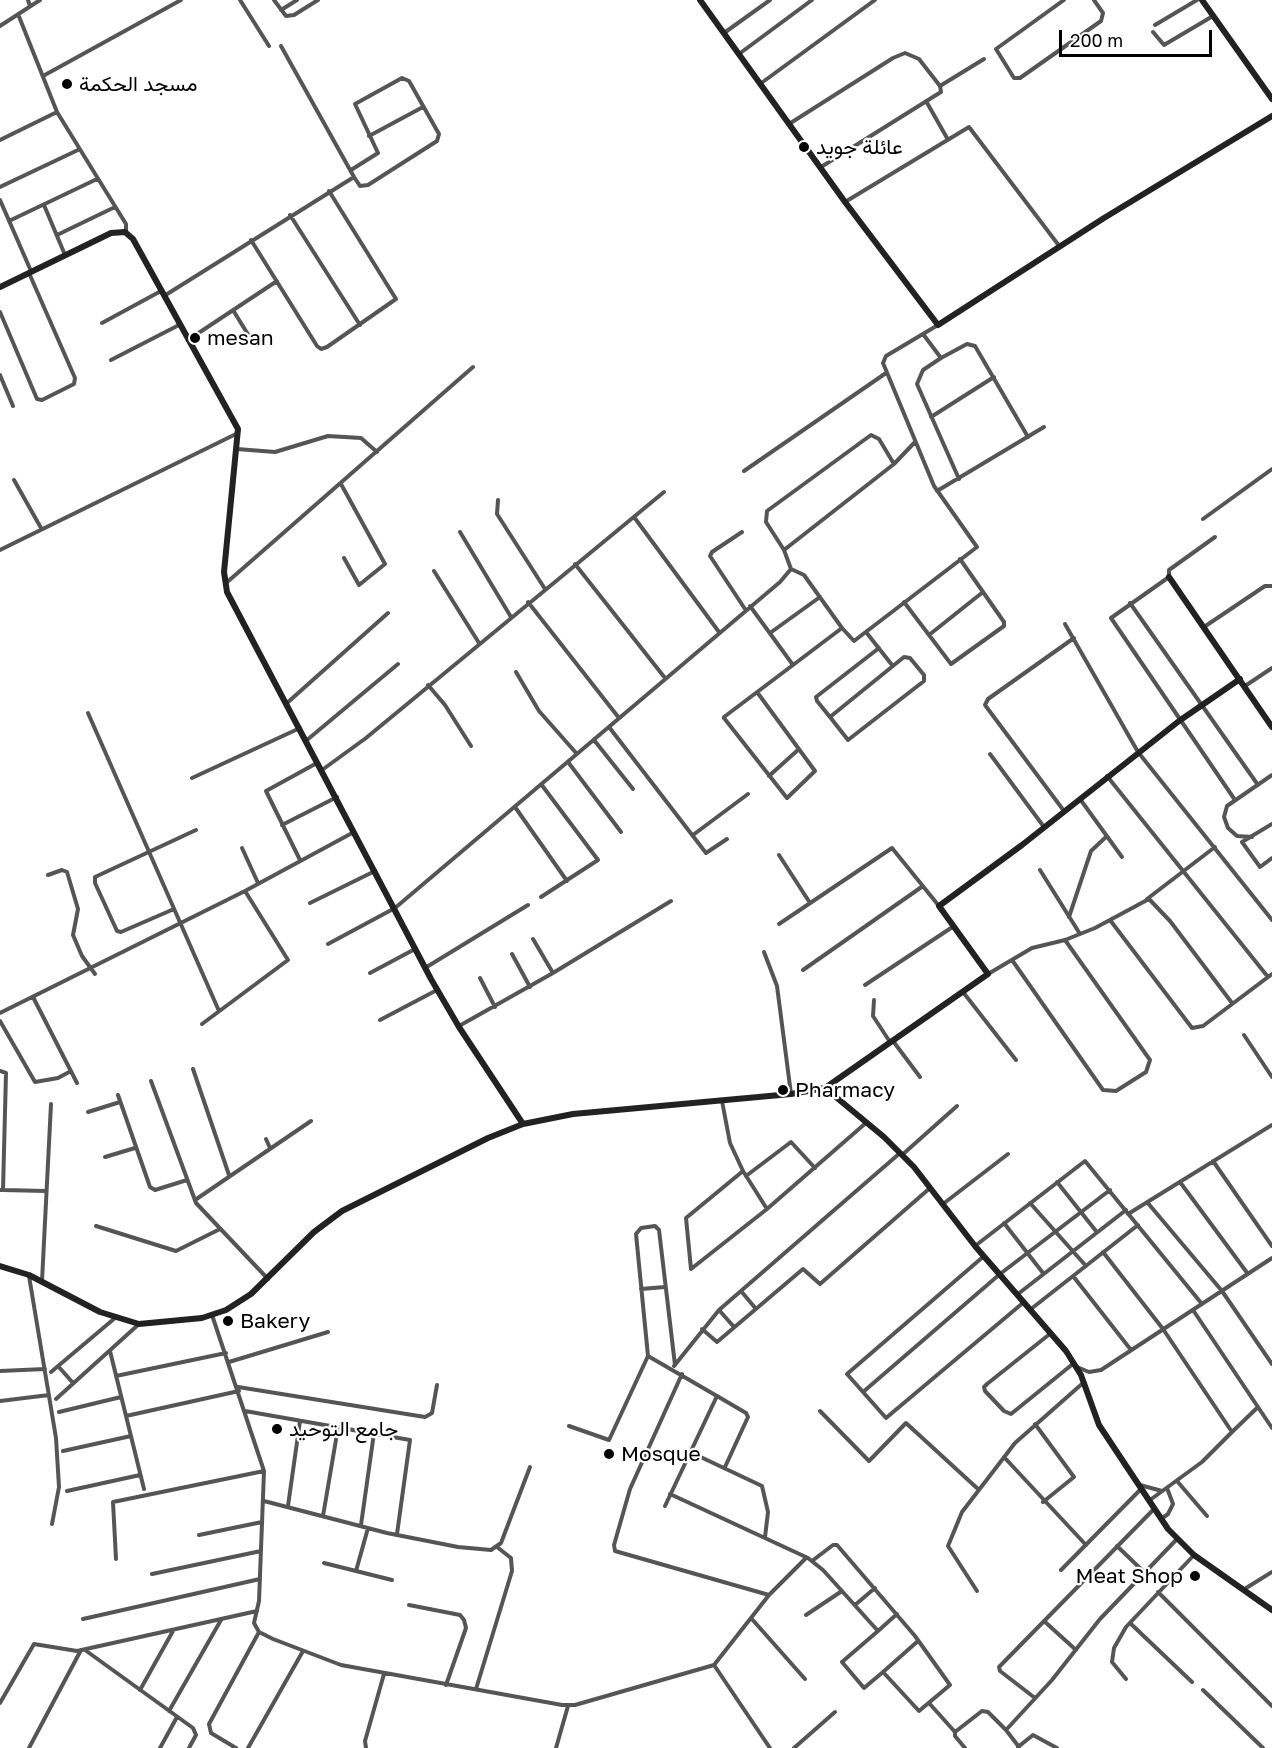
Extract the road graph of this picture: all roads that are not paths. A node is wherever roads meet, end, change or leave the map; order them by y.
1 (28, 0) edge
2 (40, 0) edge
3 (181, 0) edge
4 (240, 0) edge
5 (274, 0) edge
6 (297, 0) edge
7 (318, 0) edge
8 (700, 0) edge
9 (770, 0) edge
10 (812, 0) edge
11 (874, 0) edge
12 (1064, 0) edge
13 (1094, 0) edge
14 (1197, 0) edge
15 (1202, 0) edge
16 (30, 6) junction
17 (281, 10) junction
18 (18, 15) junction
19 (1214, 16) junction
20 (1155, 25) dead end
21 (0, 26) edge
22 (1153, 32) dead end
23 (724, 33) junction
24 (269, 46) dead end
25 (281, 46) dead end
26 (739, 54) junction
27 (984, 59) dead end
28 (43, 76) junction
29 (760, 84) junction
30 (940, 86) junction
31 (1272, 99) edge
32 (926, 101) junction
33 (423, 106) junction
34 (57, 112) junction
35 (1272, 116) edge
36 (789, 124) junction
37 (369, 135) junction
38 (947, 138) junction
39 (0, 140) edge
40 (78, 150) junction
41 (820, 167) junction
42 (351, 170) junction
43 (354, 177) junction
44 (97, 179) junction
45 (0, 187) edge
46 (329, 190) junction
47 (0, 200) edge
48 (845, 202) junction
49 (44, 205) junction
50 (115, 207) junction
51 (290, 215) junction
52 (9, 222) junction
53 (125, 232) junction
54 (57, 235) junction
55 (251, 240) junction
56 (1061, 248) junction
57 (65, 255) junction
58 (30, 273) junction
59 (277, 281) junction
60 (0, 287) edge
61 (162, 294) junction
62 (233, 310) junction
63 (0, 312) edge
64 (102, 323) dead end
65 (179, 325) junction
66 (360, 325) junction
67 (938, 325) junction
68 (923, 334) junction
69 (188, 340) junction
70 (252, 341) dead end
71 (941, 358) junction
72 (111, 360) dead end
73 (473, 367) dead end
74 (886, 372) junction
75 (0, 375) edge
76 (994, 377) junction
77 (14, 406) dead end
78 (931, 417) junction
79 (1044, 427) dead end
80 (238, 433) junction
81 (1028, 437) junction
82 (915, 442) junction
83 (237, 449) junction
84 (377, 452) junction
85 (894, 464) junction
86 (1272, 469) edge
87 (744, 471) dead end
88 (959, 479) junction
89 (14, 480) dead end
90 (341, 484) junction
91 (937, 491) junction
92 (663, 492) dead end
93 (498, 500) dead end
94 (634, 516) junction
95 (1203, 519) dead end
96 (41, 528) junction
97 (460, 532) dead end
98 (742, 532) dead end
99 (1215, 537) dead end
100 (0, 550) edge
101 (784, 550) junction
102 (344, 558) dead end
103 (960, 559) junction
104 (574, 563) junction
105 (791, 569) junction
106 (434, 571) dead end
107 (1169, 577) junction
108 (225, 584) junction
109 (1272, 586) edge
110 (544, 589) junction
111 (983, 592) junction
112 (820, 597) junction
113 (528, 602) junction
114 (904, 602) junction
115 (1130, 603) junction
116 (750, 606) junction
117 (745, 609) junction
118 (388, 613) dead end
119 (511, 616) junction
120 (1065, 624) dead end
121 (842, 628) junction
122 (1204, 628) junction
123 (719, 632) junction
124 (866, 632) junction
125 (770, 633) junction
126 (929, 635) junction
127 (1074, 638) junction
128 (479, 643) junction
129 (879, 648) junction
130 (398, 664) dead end
131 (793, 665) junction
132 (892, 665) junction
133 (1272, 668) edge
134 (516, 672) dead end
135 (665, 678) junction
136 (1240, 679) junction
137 (429, 685) junction
138 (1245, 686) junction
139 (757, 692) junction
140 (287, 703) junction
141 (1200, 706) junction
142 (88, 713) dead end
143 (830, 717) junction
144 (619, 718) junction
145 (1179, 721) junction
146 (1271, 724) edge
147 (609, 727) junction
148 (300, 728) junction
149 (307, 740) junction
150 (594, 740) junction
151 (471, 746) dead end
152 (799, 749) junction
153 (1138, 752) junction
154 (578, 754) junction
155 (990, 754) dead end
156 (318, 762) junction
157 (568, 762) junction
158 (322, 770) junction
159 (1272, 775) edge
160 (769, 776) junction
161 (1107, 776) junction
162 (192, 778) dead end
163 (541, 784) junction
164 (1258, 785) junction
165 (633, 789) dead end
166 (747, 794) dead end
167 (337, 797) junction
168 (1080, 798) junction
169 (1234, 800) junction
170 (515, 807) junction
171 (1064, 811) junction
172 (1272, 824) edge
173 (282, 825) junction
174 (1044, 828) junction
175 (196, 830) dead end
176 (355, 831) junction
177 (621, 832) dead end
178 (693, 835) junction
179 (1107, 836) junction
180 (1252, 837) junction
181 (727, 839) dead end
182 (1215, 847) junction
183 (242, 848) dead end
184 (148, 851) junction
185 (779, 855) dead end
186 (1122, 857) dead end
187 (1272, 858) edge
188 (300, 860) junction
189 (1040, 870) dead end
190 (375, 871) junction
191 (1185, 871) junction
192 (48, 875) dead end
193 (567, 880) junction
194 (258, 883) junction
195 (923, 886) junction
196 (245, 891) junction
197 (541, 897) dead end
198 (1146, 899) junction
199 (671, 901) dead end
200 (310, 903) dead end
201 (810, 903) junction
202 (528, 905) dead end
203 (939, 906) junction
204 (395, 908) junction
205 (174, 909) junction
206 (1069, 916) junction
207 (1110, 920) junction
208 (1272, 920) edge
209 (180, 921) junction
210 (779, 924) dead end
211 (954, 926) junction
212 (1080, 934) junction
213 (533, 939) dead end
214 (1065, 940) junction
215 (328, 944) dead end
216 (415, 949) junction
217 (764, 952) dead end
218 (512, 954) dead end
219 (1012, 960) junction
220 (89, 967) junction
221 (425, 968) junction
222 (803, 970) dead end
223 (370, 973) dead end
224 (553, 973) junction
225 (94, 974) dead end
226 (988, 974) junction
227 (1270, 976) edge
228 (480, 978) dead end
229 (865, 985) dead end
230 (530, 987) junction
231 (438, 990) junction
232 (963, 991) junction
233 (33, 997) junction
234 (874, 1000) dead end
235 (1232, 1003) junction
236 (495, 1006) junction
237 (219, 1011) junction
238 (0, 1012) edge
239 (380, 1020) dead end
240 (0, 1021) edge
241 (202, 1024) dead end
242 (459, 1027) junction
243 (1244, 1035) dead end
244 (891, 1042) junction
245 (1016, 1060) dead end
246 (193, 1069) dead end
247 (0, 1071) edge
248 (70, 1071) junction
249 (920, 1077) dead end
250 (1272, 1077) edge
251 (151, 1081) dead end
252 (77, 1083) dead end
253 (825, 1088) junction
254 (791, 1094) junction
255 (118, 1095) dead end
256 (722, 1101) junction
257 (120, 1102) junction
258 (51, 1104) dead end
259 (957, 1106) dead end
260 (88, 1112) dead end
261 (311, 1121) dead end
262 (867, 1122) junction
263 (523, 1124) junction
264 (1272, 1125) edge
265 (266, 1139) dead end
266 (135, 1148) junction
267 (270, 1148) junction
268 (901, 1154) junction
269 (1008, 1154) dead end
270 (105, 1157) dead end
271 (1213, 1161) junction
272 (815, 1168) junction
273 (745, 1174) junction
274 (229, 1175) junction
275 (187, 1180) junction
276 (1057, 1182) junction
277 (1180, 1182) junction
278 (930, 1188) junction
279 (2, 1190) edge
280 (1110, 1190) junction
281 (46, 1191) junction
282 (195, 1200) junction
283 (1147, 1202) junction
284 (1030, 1203) junction
285 (943, 1204) junction
286 (766, 1209) junction
287 (1082, 1212) junction
288 (1127, 1212) junction
289 (1004, 1223) junction
290 (1138, 1225) junction
291 (96, 1226) dead end
292 (220, 1229) junction
293 (1096, 1231) junction
294 (1055, 1233) junction
295 (1272, 1245) edge
296 (975, 1246) junction
297 (1071, 1250) junction
298 (1103, 1252) junction
299 (1027, 1254) junction
300 (984, 1256) junction
301 (1272, 1258) edge
302 (0, 1266) edge
303 (1086, 1266) junction
304 (1043, 1273) junction
305 (1000, 1274) junction
306 (1248, 1274) junction
307 (29, 1275) junction
308 (1073, 1276) junction
309 (268, 1280) junction
310 (42, 1281) junction
311 (665, 1287) junction
312 (641, 1289) junction
313 (741, 1292) junction
314 (1222, 1292) junction
315 (1018, 1294) junction
316 (1024, 1301) junction
317 (1202, 1304) junction
318 (756, 1309) junction
319 (1031, 1309) junction
320 (719, 1310) junction
321 (1193, 1310) junction
322 (212, 1315) junction
323 (115, 1318) junction
324 (140, 1324) junction
325 (734, 1327) junction
326 (702, 1329) junction
327 (1163, 1329) junction
328 (328, 1332) dead end
329 (1051, 1333) junction
330 (1131, 1350) junction
331 (110, 1351) junction
332 (226, 1353) junction
333 (648, 1356) junction
334 (229, 1362) junction
335 (1272, 1364) edge
336 (1076, 1365) junction
337 (58, 1366) junction
338 (673, 1367) junction
339 (45, 1369) junction
340 (0, 1371) edge
341 (51, 1372) dead end
342 (682, 1374) junction
343 (116, 1376) junction
344 (73, 1383) junction
345 (1083, 1383) junction
346 (437, 1385) dead end
347 (238, 1389) junction
348 (863, 1392) junction
349 (49, 1395) junction
350 (717, 1396) junction
351 (121, 1397) junction
352 (56, 1399) dead end
353 (0, 1401) edge
354 (1258, 1407) junction
355 (245, 1411) junction
356 (820, 1411) dead end
357 (59, 1412) dead end
358 (126, 1416) junction
359 (300, 1421) junction
360 (1035, 1424) junction
361 (569, 1426) dead end
362 (338, 1428) junction
363 (1272, 1428) edge
364 (1232, 1432) junction
365 (374, 1433) junction
366 (131, 1436) junction
367 (63, 1451) dead end
368 (690, 1452) junction
369 (1004, 1457) junction
370 (530, 1467) dead end
371 (725, 1467) junction
372 (264, 1471) junction
373 (140, 1475) junction
374 (1177, 1481) junction
375 (1136, 1483) junction
376 (144, 1489) dead end
377 (978, 1489) junction
378 (1140, 1490) junction
379 (1164, 1490) junction
380 (67, 1491) dead end
381 (670, 1494) junction
382 (264, 1501) junction
383 (1043, 1502) junction
384 (1147, 1502) junction
385 (288, 1506) junction
386 (665, 1506) dead end
387 (1153, 1510) junction
388 (323, 1516) junction
389 (1207, 1516) dead end
390 (1160, 1520) junction
391 (262, 1521) junction
392 (52, 1524) dead end
393 (361, 1525) junction
394 (368, 1528) junction
395 (397, 1534) junction
396 (199, 1535) dead end
397 (765, 1537) junction
398 (1177, 1539) junction
399 (1086, 1545) junction
400 (1117, 1546) junction
401 (497, 1547) junction
402 (261, 1551) junction
403 (1194, 1555) junction
404 (806, 1558) junction
405 (116, 1559) dead end
406 (812, 1561) junction
407 (324, 1563) dead end
408 (1061, 1570) dead end
409 (356, 1571) junction
410 (1272, 1572) edge
411 (1145, 1573) junction
412 (152, 1574) dead end
413 (260, 1579) junction
414 (392, 1580) dead end
415 (874, 1588) junction
416 (977, 1590) dead end
417 (1243, 1590) junction
418 (842, 1591) junction
419 (1158, 1592) junction
420 (769, 1595) junction
421 (409, 1605) dead end
422 (855, 1605) junction
423 (1272, 1610) edge
424 (257, 1611) junction
425 (897, 1614) junction
426 (806, 1615) dead end
427 (751, 1618) junction
428 (83, 1619) dead end
429 (221, 1619) junction
430 (1044, 1621) junction
431 (1130, 1623) junction
432 (174, 1630) junction
433 (878, 1631) junction
434 (259, 1632) junction
435 (919, 1641) junction
436 (83, 1650) junction
437 (1076, 1650) junction
438 (303, 1651) junction
439 (714, 1665) junction
440 (883, 1672) junction
441 (384, 1674) junction
442 (805, 1679) dead end
443 (1126, 1679) dead end
444 (1192, 1682) dead end
445 (446, 1685) junction
446 (476, 1689) junction
447 (140, 1690) junction
448 (1203, 1690) dead end
449 (1035, 1698) junction
450 (0, 1702) edge
451 (928, 1703) junction
452 (568, 1706) junction
453 (1272, 1706) edge
454 (169, 1711) junction
455 (835, 1712) dead end
456 (177, 1717) junction
457 (1006, 1730) junction
458 (955, 1732) junction
459 (192, 1747) edge
460 (1018, 1747) edge
461 (29, 1748) edge
462 (160, 1748) edge
463 (236, 1748) edge
464 (248, 1748) edge
465 (366, 1748) edge
466 (556, 1748) edge
467 (770, 1748) edge
468 (794, 1748) edge
469 (965, 1748) edge
470 (1057, 1748) edge
471 (1263, 1748) edge

1 - 16 street
2 - 16 street
3 - 28 street
4 - 24 street
5 - 17 street
6 - 17 street
7 - 17 street
8 - 23 street
9 - 23 street
10 - 26 street
11 - 29 street
12 - 13 street
14 - 20 street
15 - 19 street
16 - 18 street
18 - 21 street
18 - 28 street
19 - 22 street
19 - 31 street
23 - 26 street
25 - 42 street
26 - 29 street
27 - 30 street
28 - 34 street
29 - 36 street
30 - 32 street
30 - 36 street
32 - 38 street
32 - 41 street
33 - 37 street
33 - 37 street
33 - 43 street
34 - 39 street
34 - 40 street
35 - 56 street
36 - 41 street
37 - 42 street
38 - 48 street
38 - 56 street
40 - 44 street
40 - 45 street
41 - 48 street
42 - 43 street
43 - 46 street
44 - 49 street
44 - 50 street
46 - 51 street
46 - 66 street
47 - 52 street
48 - 67 street
49 - 52 street
49 - 54 street
50 - 53 street
50 - 54 street
51 - 55 street
51 - 66 street
52 - 58 street
53 - 57 street
53 - 61 street
54 - 57 street
55 - 59 street
55 - 61 street
56 - 67 street
57 - 58 street
58 - 60 street
58 - 63 street
59 - 62 street
59 - 66 street
61 - 64 street
61 - 65 street
62 - 69 street
62 - 70 street
65 - 69 street
65 - 72 street
67 - 68 street
68 - 71 street
68 - 74 street
69 - 80 street
71 - 76 street
71 - 78 street
73 - 84 street
74 - 82 street
74 - 87 street
75 - 77 street
76 - 78 street
76 - 81 street
78 - 88 street
79 - 81 street
80 - 83 street
80 - 96 street
81 - 88 street
82 - 85 street
82 - 91 street
83 - 84 street
83 - 108 street
84 - 90 street
85 - 101 street
85 - 101 street
86 - 95 street
88 - 91 street
89 - 96 street
90 - 102 street
90 - 108 street
91 - 103 street
92 - 94 street
93 - 110 street
94 - 104 street
94 - 123 street
96 - 100 street
97 - 119 street
98 - 117 street
99 - 107 street
101 - 105 street
103 - 111 street
103 - 114 street
104 - 110 street
104 - 135 street
105 - 112 street
105 - 116 street
106 - 128 street
107 - 115 street
107 - 122 street
108 - 140 street
109 - 122 street
110 - 113 street
111 - 126 street
111 - 126 street
112 - 121 street
112 - 125 street
113 - 119 street
113 - 144 street
114 - 124 street
114 - 126 street
115 - 141 street
115 - 145 street
116 - 117 street
116 - 125 street
117 - 123 street
118 - 140 street
119 - 128 street
120 - 127 street
121 - 124 street
121 - 131 street
122 - 136 street
123 - 135 street
124 - 129 street
125 - 131 street
127 - 153 street
127 - 171 street
128 - 137 street
129 - 132 street
129 - 143 street
130 - 149 street
131 - 139 street
132 - 143 street
132 - 143 street
133 - 138 street
134 - 154 street
135 - 144 street
136 - 138 street
136 - 141 street
137 - 151 street
137 - 158 street
138 - 146 street
139 - 152 street
139 - 160 street
140 - 148 street
141 - 145 street
141 - 164 street
142 - 184 street
144 - 147 street
145 - 153 street
145 - 169 street
147 - 150 street
147 - 178 street
148 - 149 street
148 - 162 street
149 - 156 street
150 - 154 street
150 - 165 street
152 - 160 street
152 - 160 street
153 - 161 street
153 - 182 street
154 - 157 street
155 - 174 street
156 - 158 street
156 - 173 street
157 - 163 street
157 - 177 street
158 - 167 street
159 - 164 street
161 - 168 street
161 - 191 street
163 - 170 street
163 - 193 street
164 - 169 street
166 - 178 street
167 - 173 street
167 - 176 street
168 - 171 street
168 - 179 street
169 - 180 street
170 - 193 street
170 - 204 street
171 - 174 street
172 - 180 street
173 - 188 street
174 - 203 street
175 - 184 street
176 - 188 street
176 - 190 street
178 - 181 street
179 - 186 street
179 - 206 street
180 - 187 street
182 - 191 street
182 - 208 street
183 - 194 street
184 - 205 street
184 - 205 street
185 - 201 street
188 - 194 street
189 - 206 street
190 - 200 street
190 - 204 street
191 - 198 street
191 - 227 street
192 - 220 street
193 - 197 street
194 - 196 street
195 - 201 street
195 - 203 street
195 - 222 street
196 - 209 street
196 - 237 street
198 - 207 street
198 - 235 street
199 - 224 street
201 - 210 street
202 - 221 street
203 - 211 street
204 - 215 street
204 - 216 street
205 - 209 street
206 - 212 street
207 - 212 street
207 - 235 street
209 - 220 street
209 - 237 street
211 - 226 street
211 - 229 street
212 - 214 street
213 - 224 street
214 - 219 street
214 - 219 street
216 - 221 street
216 - 223 street
217 - 254 street
218 - 230 street
219 - 226 street
220 - 225 street
220 - 233 street
221 - 231 street
224 - 230 street
226 - 232 street
227 - 235 street
228 - 236 street
230 - 236 street
231 - 239 street
231 - 242 street
232 - 244 street
232 - 245 street
233 - 238 street
233 - 248 street
234 - 244 street
236 - 242 street
237 - 241 street
240 - 248 street
242 - 263 street
243 - 250 street
244 - 249 street
244 - 253 street
246 - 274 street
247 - 279 street
248 - 252 street
251 - 275 street
253 - 254 street
253 - 262 street
254 - 256 street
255 - 257 street
256 - 263 street
256 - 273 street
257 - 260 street
257 - 266 street
258 - 281 street
259 - 268 street
261 - 267 street
262 - 268 street
262 - 272 street
263 - 309 street
264 - 271 street
265 - 267 street
266 - 270 street
266 - 275 street
267 - 274 street
268 - 278 street
268 - 313 street
269 - 285 street
271 - 277 street
271 - 295 street
272 - 273 street
272 - 286 street
273 - 286 street
273 - 286 street
274 - 282 street
275 - 282 street
276 - 280 street
276 - 284 street
276 - 287 street
277 - 283 street
277 - 306 street
278 - 285 street
278 - 318 street
279 - 281 street
280 - 287 street
280 - 288 street
281 - 310 street
282 - 292 street
283 - 288 street
283 - 314 street
284 - 289 street
284 - 294 street
285 - 296 street
287 - 293 street
287 - 294 street
288 - 290 street
288 - 293 street
289 - 296 street
289 - 299 street
290 - 298 street
290 - 317 street
291 - 292 street
292 - 309 street
293 - 297 street
294 - 297 street
294 - 299 street
296 - 300 street
297 - 303 street
297 - 304 street
298 - 303 street
298 - 327 street
299 - 304 street
299 - 305 street
300 - 305 street
300 - 348 street
301 - 306 street
302 - 307 street
303 - 308 street
304 - 315 street
305 - 315 street
305 - 348 street
306 - 314 street
307 - 310 street
307 - 339 street
308 - 319 street
308 - 330 street
309 - 322 street
310 - 323 street
311 - 312 street
311 - 312 street
311 - 338 street
312 - 333 street
313 - 318 street
313 - 320 street
314 - 317 street
314 - 335 street
315 - 316 street
316 - 319 street
316 - 348 street
317 - 321 street
318 - 325 street
319 - 329 street
320 - 325 street
320 - 326 street
321 - 327 street
321 - 354 street
322 - 324 street
322 - 332 street
323 - 324 street
323 - 337 street
324 - 331 street
325 - 326 street
326 - 338 street
327 - 330 street
327 - 364 street
328 - 334 street
329 - 336 street
329 - 336 street
330 - 336 street
331 - 343 street
331 - 344 street
332 - 334 street
332 - 343 street
333 - 338 street
333 - 361 street
334 - 347 street
336 - 345 street
337 - 341 street
337 - 344 street
338 - 342 street
339 - 340 street
339 - 349 street
342 - 350 street
342 - 420 street
343 - 351 street
344 - 352 street
345 - 360 street
345 - 375 street
346 - 347 street
347 - 355 street
347 - 358 street
349 - 353 street
349 - 392 street
350 - 368 street
350 - 371 street
351 - 357 street
351 - 358 street
354 - 363 street
354 - 364 street
355 - 359 street
355 - 372 street
356 - 377 street
358 - 366 street
359 - 362 street
359 - 385 street
360 - 369 street
360 - 383 street
362 - 365 street
362 - 388 street
364 - 374 street
365 - 393 street
365 - 395 street
366 - 367 street
366 - 373 street
368 - 371 street
368 - 381 street
369 - 377 street
369 - 383 street
370 - 401 street
371 - 397 street
372 - 382 street
372 - 405 street
373 - 376 street
373 - 380 street
374 - 379 street
374 - 389 street
375 - 378 street
375 - 379 street
377 - 416 street
378 - 384 street
378 - 399 street
379 - 384 street
379 - 390 street
381 - 386 street
381 - 397 street
382 - 385 street
382 - 391 street
383 - 399 street
384 - 387 street
385 - 388 street
387 - 390 street
387 - 400 street
388 - 393 street
390 - 398 street
391 - 396 street
391 - 402 street
393 - 394 street
394 - 395 street
394 - 409 street
395 - 401 street
397 - 404 street
398 - 403 street
398 - 411 street
399 - 408 street
400 - 411 street
400 - 430 street
401 - 446 street
402 - 412 street
402 - 413 street
403 - 417 street
403 - 419 street
404 - 406 street
404 - 420 street
406 - 415 street
406 - 418 street
407 - 409 street
409 - 414 street
410 - 417 street
411 - 437 street
413 - 424 street
413 - 428 street
415 - 422 street
415 - 425 street
417 - 423 street
418 - 422 street
418 - 426 street
419 - 431 street
419 - 453 street
420 - 427 street
421 - 445 street
422 - 433 street
424 - 429 street
424 - 434 street
425 - 433 street
425 - 435 street
427 - 439 street
427 - 442 street
429 - 432 street
429 - 454 street
430 - 437 street
430 - 449 street
431 - 443 street
431 - 444 street
432 - 436 street
432 - 447 street
433 - 440 street
434 - 438 street
434 - 463 street
435 - 440 street
435 - 451 street
436 - 447 street
436 - 450 street
436 - 461 street
437 - 449 street
438 - 441 street
438 - 464 street
439 - 452 street
439 - 467 street
440 - 451 street
441 - 445 street
441 - 465 street
445 - 446 street
446 - 452 street
447 - 454 street
448 - 471 street
449 - 457 street
451 - 458 street
452 - 466 street
454 - 456 street
455 - 468 street
456 - 459 street
456 - 462 street
457 - 458 street
457 - 460 street
458 - 469 street
460 - 470 street

